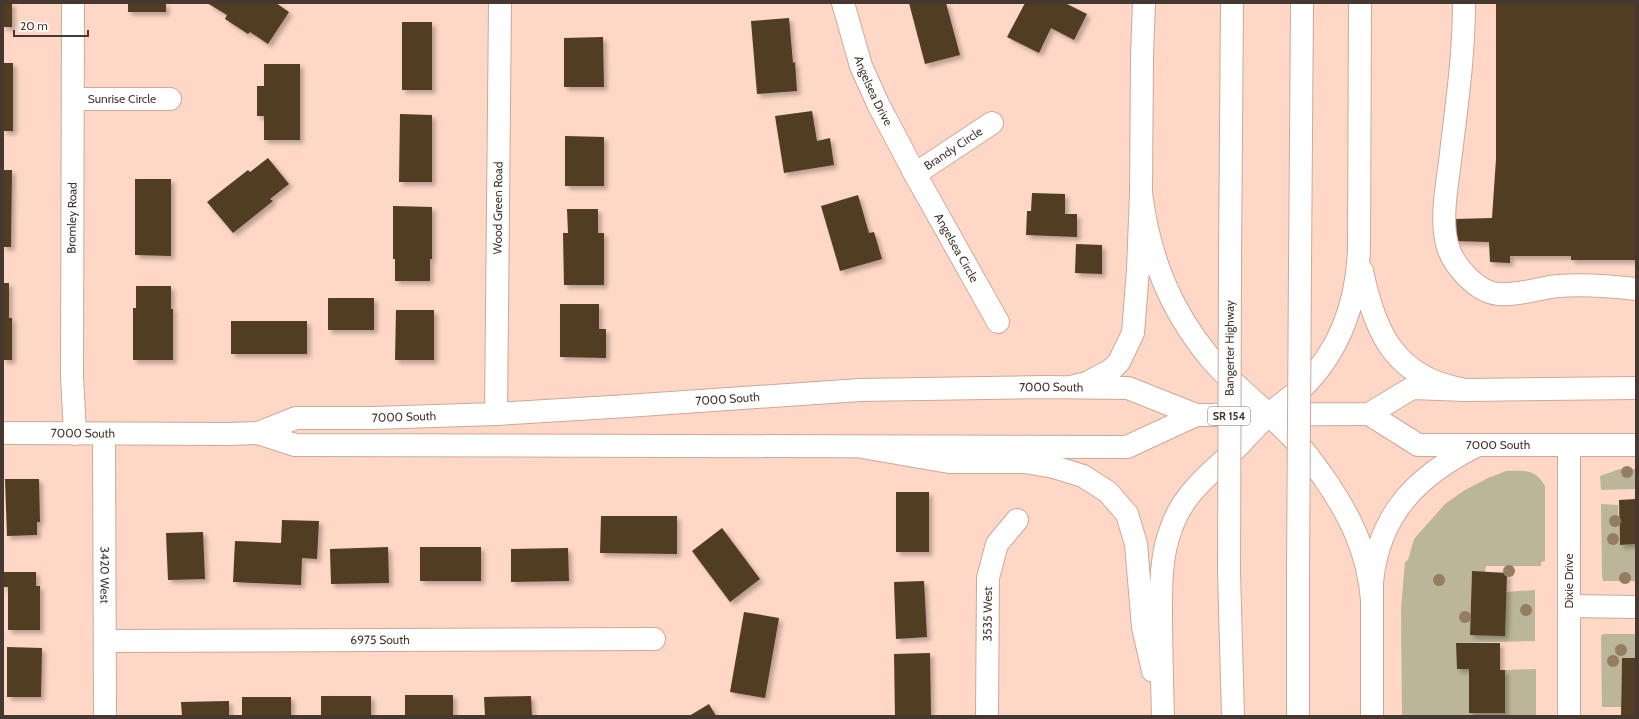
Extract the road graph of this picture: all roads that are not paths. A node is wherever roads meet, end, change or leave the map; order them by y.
1 (73, 3) edge
2 (500, 3) edge
3 (843, 3) edge
4 (1144, 3) edge
5 (1232, 3) edge
6 (1302, 3) edge
7 (1360, 3) edge
8 (1464, 3) edge
9 (74, 99) junction
10 (170, 99) dead end
11 (992, 124) dead end
12 (915, 174) junction
13 (1141, 193) junction
14 (1359, 250) junction
15 (1636, 290) edge
16 (998, 322) dead end
17 (1071, 387) junction
18 (1636, 388) edge
19 (1466, 390) junction
20 (496, 414) junction
21 (1269, 414) junction
22 (1369, 414) junction
23 (1196, 415) junction
24 (3, 433) edge
25 (258, 433) junction
26 (75, 434) junction
27 (104, 434) junction
28 (1478, 445) junction
29 (1569, 445) junction
30 (1636, 445) edge
31 (862, 447) junction
32 (1017, 520) dead end
33 (1372, 600) junction
34 (1569, 606) junction
35 (1636, 607) edge
36 (654, 638) dead end
37 (105, 641) junction
38 (1163, 694) junction
39 (105, 716) edge
40 (987, 716) edge
41 (1163, 716) edge
42 (1233, 716) edge
43 (1298, 716) edge
44 (1372, 716) edge
45 (1569, 716) edge

1 - 9 main road, Bromley Road
2 - 20 main road, Wood Green Road
3 - 12 main road, Angelsea Drive
4 - 13 main road
5 - 42 main road, Bangerter Highway / SR 154, bridge
6 - 43 main road, bridge
7 - 14 main road
8 - 15 main road
9 - 10 main road, Sunrise Circle
9 - 26 main road, Bromley Road
11 - 12 main road, Brandy Circle
12 - 16 main road, Angelsea Circle
13 - 17 main road
13 - 21 main road
14 - 19 main road
14 - 21 main road
17 - 20 main road, 7000 South
17 - 23 main road, 7000 South
18 - 19 main road
19 - 22 main road
20 - 25 main road, 7000 South
21 - 22 main road, 7000 South
21 - 23 main road, 7000 South
21 - 33 main road
21 - 38 main road
22 - 28 main road, 7000 South
23 - 31 main road, 7000 South
24 - 26 main road, 7000 South
25 - 27 main road, 7000 South
25 - 31 main road, 7000 South
26 - 27 main road, 7000 South
27 - 37 main road, 3420 West
28 - 29 main road, 7000 South
28 - 33 main road
29 - 30 main road, 7000 South
29 - 34 main road, Dixie Drive
31 - 38 main road
32 - 40 main road, 3535 West
33 - 44 main road
34 - 35 main road
34 - 45 main road, Dixie Drive
36 - 37 main road, 6975 South
37 - 39 main road, 3420 West
38 - 41 main road

